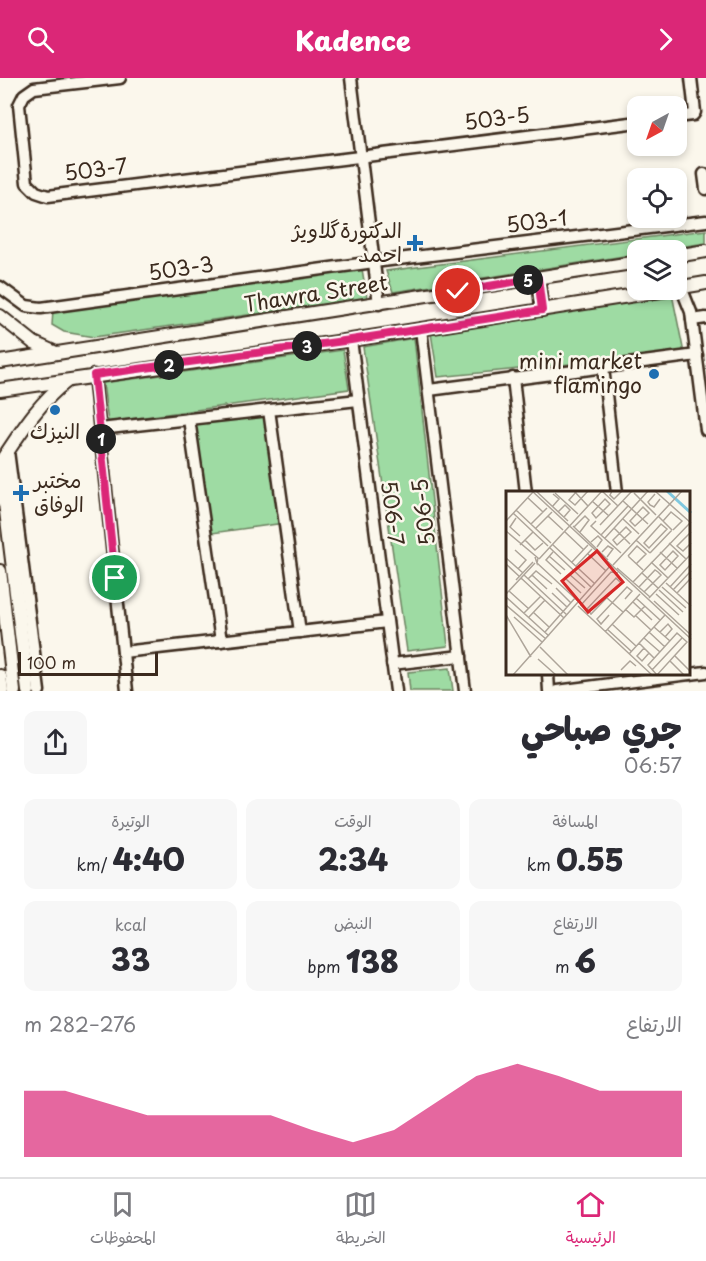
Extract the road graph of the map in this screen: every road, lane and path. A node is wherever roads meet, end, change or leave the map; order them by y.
1 (120, 78) edge
2 (351, 78) edge
3 (691, 78) edge
4 (687, 116) edge
5 (627, 123) edge
6 (360, 155) junction
7 (704, 174) dead end
8 (706, 189) edge
9 (706, 221) edge
10 (706, 251) edge
11 (687, 254) edge
12 (374, 262) junction
13 (627, 264) edge
14 (538, 278) junction
15 (706, 283) edge
16 (0, 287) edge
17 (687, 287) edge
18 (627, 296) edge
19 (684, 300) edge
20 (379, 304) junction
21 (542, 310) junction
22 (0, 316) edge
23 (706, 318) edge
24 (692, 320) junction
25 (421, 329) junction
26 (351, 340) junction
27 (57, 353) junction
28 (697, 355) junction
29 (0, 362) edge
30 (603, 367) junction
31 (94, 375) junction
32 (513, 378) junction
33 (69, 380) junction
34 (0, 390) edge
35 (429, 390) junction
36 (358, 400) junction
37 (269, 410) junction
38 (189, 419) junction
39 (100, 429) junction
40 (706, 430) edge
41 (3, 459) edge
42 (526, 491) edge
43 (617, 491) edge
44 (0, 570) edge
45 (387, 622) junction
46 (300, 632) junction
47 (221, 641) junction
48 (123, 652) junction
49 (461, 656) junction
50 (392, 664) junction
51 (706, 672) edge
52 (691, 674) edge
53 (0, 676) edge
54 (548, 676) edge
55 (664, 676) edge
56 (638, 678) edge
57 (598, 688) edge
58 (2, 691) edge
59 (14, 691) edge
60 (28, 691) edge
61 (39, 691) edge
62 (127, 691) edge
63 (396, 691) edge
64 (465, 691) edge
65 (549, 691) edge
66 (557, 691) edge

1 - 6 street, 503-7
2 - 6 street
3 - 4 street
5 - 6 street, 503-5
6 - 12 street
7 - 8 street
9 - 12 street, 503-1
10 - 11 main road
12 - 16 street, 503-3
12 - 20 street
13 - 14 main road, Thawra Street
14 - 20 main road, Thawra Street
14 - 21 main road
15 - 17 main road
18 - 21 main road
19 - 24 street
20 - 27 main road, Thawra Street
21 - 25 main road
22 - 27 main road
23 - 24 street
24 - 28 street
25 - 26 main road
25 - 35 street, 506-5
26 - 31 main road
26 - 36 street, 506-7
27 - 29 main road, Thawra Street
28 - 30 street
28 - 40 street
30 - 32 street
30 - 43 street
31 - 33 main road
31 - 39 street
32 - 35 street
32 - 42 street
33 - 34 main road
33 - 41 main road
35 - 49 street, 506-5
36 - 37 street
36 - 45 street, 506-7
37 - 38 street
37 - 46 street
38 - 39 street
38 - 47 street
39 - 48 street
41 - 60 main road
41 - 61 street
44 - 59 main road
45 - 46 street
45 - 50 street, 506-7
46 - 47 street
47 - 48 street
48 - 62 street
49 - 50 street
49 - 64 street, 506-5
50 - 63 street, 506-7
51 - 52 street
53 - 58 main road
54 - 65 street
55 - 56 street
56 - 57 street
57 - 66 street

